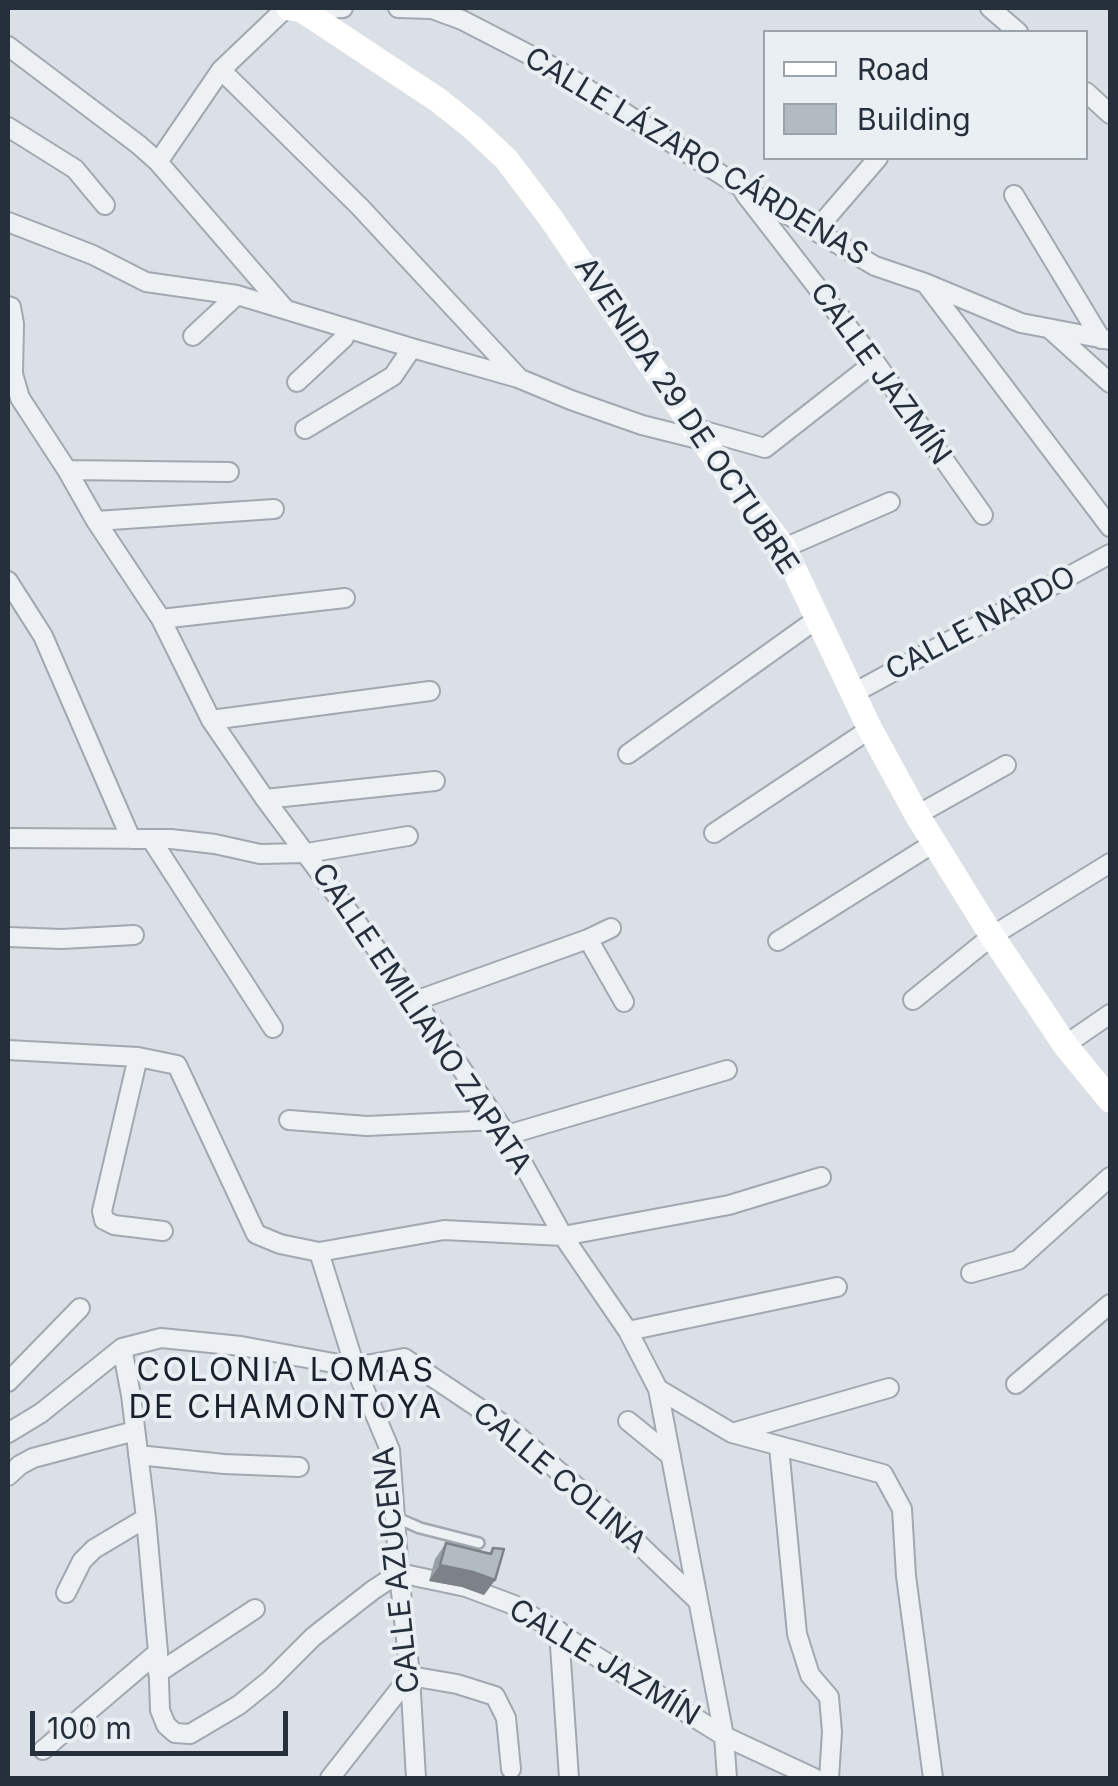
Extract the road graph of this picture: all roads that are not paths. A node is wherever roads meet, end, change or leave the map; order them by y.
1 (292, 8) edge
2 (343, 8) edge
3 (398, 8) edge
4 (990, 8) edge
5 (1016, 30) edge
6 (8, 46) edge
7 (221, 70) junction
8 (1088, 94) edge
9 (1110, 114) edge
10 (8, 126) edge
11 (876, 160) edge
12 (158, 162) junction
13 (738, 186) junction
14 (1014, 195) dead end
15 (106, 205) dead end
16 (8, 222) edge
17 (816, 230) junction
18 (925, 283) junction
19 (237, 295) junction
20 (8, 306) edge
21 (286, 309) junction
22 (345, 328) junction
23 (1048, 328) junction
24 (193, 336) dead end
25 (1106, 340) edge
26 (412, 348) junction
27 (875, 362) junction
28 (10, 374) edge
29 (518, 378) junction
30 (296, 382) dead end
31 (1110, 383) edge
32 (305, 429) dead end
33 (698, 434) junction
34 (67, 470) junction
35 (228, 472) dead end
36 (890, 502) dead end
37 (274, 509) dead end
38 (983, 515) dead end
39 (96, 522) junction
40 (1110, 527) edge
41 (784, 548) junction
42 (1110, 554) edge
43 (8, 582) edge
44 (344, 598) dead end
45 (161, 619) junction
46 (816, 619) junction
47 (430, 691) dead end
48 (852, 694) junction
49 (211, 720) junction
50 (870, 729) junction
51 (628, 754) dead end
52 (1006, 765) dead end
53 (435, 781) dead end
54 (266, 799) junction
55 (917, 815) junction
56 (714, 833) dead end
57 (408, 836) dead end
58 (8, 838) edge
59 (131, 839) junction
60 (152, 840) junction
61 (934, 844) junction
62 (307, 852) junction
63 (1110, 863) edge
64 (611, 928) dead end
65 (134, 935) dead end
66 (992, 936) junction
67 (8, 937) edge
68 (588, 939) junction
69 (778, 941) dead end
70 (912, 1000) dead end
71 (415, 1001) junction
72 (624, 1002) dead end
73 (1110, 1014) edge
74 (274, 1028) dead end
75 (1065, 1045) junction
76 (8, 1050) edge
77 (138, 1057) junction
78 (727, 1070) dead end
79 (1110, 1100) edge
80 (289, 1120) dead end
81 (502, 1128) junction
82 (821, 1177) dead end
83 (1110, 1178) edge
84 (162, 1231) dead end
85 (563, 1236) junction
86 (319, 1252) junction
87 (971, 1273) dead end
88 (837, 1286) dead end
89 (1110, 1304) edge
90 (80, 1308) dead end
91 (628, 1331) junction
92 (122, 1348) junction
93 (355, 1367) junction
94 (8, 1382) edge
95 (1016, 1384) dead end
96 (658, 1388) junction
97 (889, 1388) dead end
98 (628, 1420) dead end
99 (135, 1431) junction
100 (8, 1433) edge
101 (732, 1433) junction
102 (779, 1447) junction
103 (138, 1455) junction
104 (671, 1456) junction
105 (299, 1467) dead end
106 (8, 1476) edge
107 (146, 1518) junction
108 (397, 1518) junction
109 (479, 1543) dead end
110 (399, 1573) junction
111 (66, 1594) dead end
112 (698, 1601) junction
113 (255, 1610) dead end
114 (560, 1632) junction
115 (158, 1652) junction
116 (158, 1673) junction
117 (410, 1676) junction
118 (724, 1736) junction
119 (44, 1750) dead end
120 (511, 1770) dead end
121 (330, 1778) edge
122 (416, 1778) edge
123 (569, 1778) edge
124 (728, 1778) edge
125 (814, 1778) edge
126 (829, 1778) edge
127 (933, 1778) edge

1 - 2 street
1 - 7 street
1 - 33 street, AVENIDA 29 DE OCTUBRE
3 - 13 street, CALLE LÁZARO CÁRDENAS
4 - 5 street
6 - 12 street
7 - 12 street
7 - 29 street
8 - 9 street
10 - 15 street
11 - 17 street
12 - 21 street
13 - 17 street, CALLE LÁZARO CÁRDENAS
13 - 27 street, CALLE JAZMÍN
14 - 25 street
16 - 19 street
17 - 18 street, CALLE LÁZARO CÁRDENAS
18 - 23 street, CALLE LÁZARO CÁRDENAS
18 - 40 street
19 - 21 street
19 - 24 street
20 - 28 street, CALLE EMILIANO ZAPATA
21 - 22 street
22 - 26 street
22 - 30 street
23 - 25 street, CALLE LÁZARO CÁRDENAS
23 - 31 street
26 - 29 street
26 - 32 street
27 - 33 street
27 - 38 street, CALLE JAZMÍN
28 - 34 street, CALLE EMILIANO ZAPATA
29 - 33 street
33 - 41 street, AVENIDA 29 DE OCTUBRE
34 - 35 street
34 - 39 street, CALLE EMILIANO ZAPATA
36 - 41 street
37 - 39 street
39 - 45 street, CALLE EMILIANO ZAPATA
41 - 46 street, AVENIDA 29 DE OCTUBRE
42 - 48 street, CALLE NARDO
43 - 59 street
44 - 45 street
45 - 49 street, CALLE EMILIANO ZAPATA
46 - 48 street, AVENIDA 29 DE OCTUBRE
46 - 51 street
47 - 49 street
48 - 50 street, AVENIDA 29 DE OCTUBRE
49 - 54 street, CALLE EMILIANO ZAPATA
50 - 55 street, AVENIDA 29 DE OCTUBRE
50 - 56 street
52 - 55 street
53 - 54 street
54 - 62 street, CALLE EMILIANO ZAPATA
55 - 61 street, AVENIDA 29 DE OCTUBRE
57 - 62 street
58 - 59 street
59 - 60 street
60 - 62 street
60 - 74 street
61 - 66 street, AVENIDA 29 DE OCTUBRE
61 - 69 street
62 - 71 street, CALLE EMILIANO ZAPATA
63 - 66 street
64 - 68 street
65 - 67 street
66 - 70 street
66 - 75 street, AVENIDA 29 DE OCTUBRE
68 - 71 street
68 - 72 street
71 - 81 street, CALLE EMILIANO ZAPATA
73 - 75 street
75 - 79 street, AVENIDA 29 DE OCTUBRE
76 - 77 street
77 - 84 street
77 - 86 street
78 - 81 street
80 - 81 street
81 - 85 street, CALLE EMILIANO ZAPATA
82 - 85 street
83 - 87 street
85 - 86 street
85 - 91 street, CALLE EMILIANO ZAPATA
86 - 93 street, CALLE AZUCENA
88 - 91 street
89 - 95 street
90 - 94 street
91 - 96 street, CALLE EMILIANO ZAPATA
92 - 93 street
92 - 99 street
92 - 100 street
93 - 108 street, CALLE AZUCENA
93 - 112 street, CALLE COLINA
96 - 101 street
96 - 104 street, CALLE EMILIANO ZAPATA
97 - 101 street
98 - 104 street
99 - 103 street
99 - 106 street
101 - 102 street
102 - 126 street
102 - 127 street
103 - 105 street
103 - 107 street
104 - 112 street, CALLE EMILIANO ZAPATA
107 - 111 street
107 - 115 street
108 - 109 lane
108 - 110 street, CALLE AZUCENA
110 - 114 street, CALLE JAZMÍN
110 - 116 street
110 - 117 street, CALLE AZUCENA
112 - 118 street, CALLE EMILIANO ZAPATA
113 - 116 street
114 - 118 street, CALLE JAZMÍN
114 - 123 street
115 - 116 street
115 - 119 street
117 - 120 street
117 - 121 street
117 - 122 street, CALLE AZUCENA
118 - 124 street, CALLE EMILIANO ZAPATA
118 - 125 street, CALLE JAZMÍN

